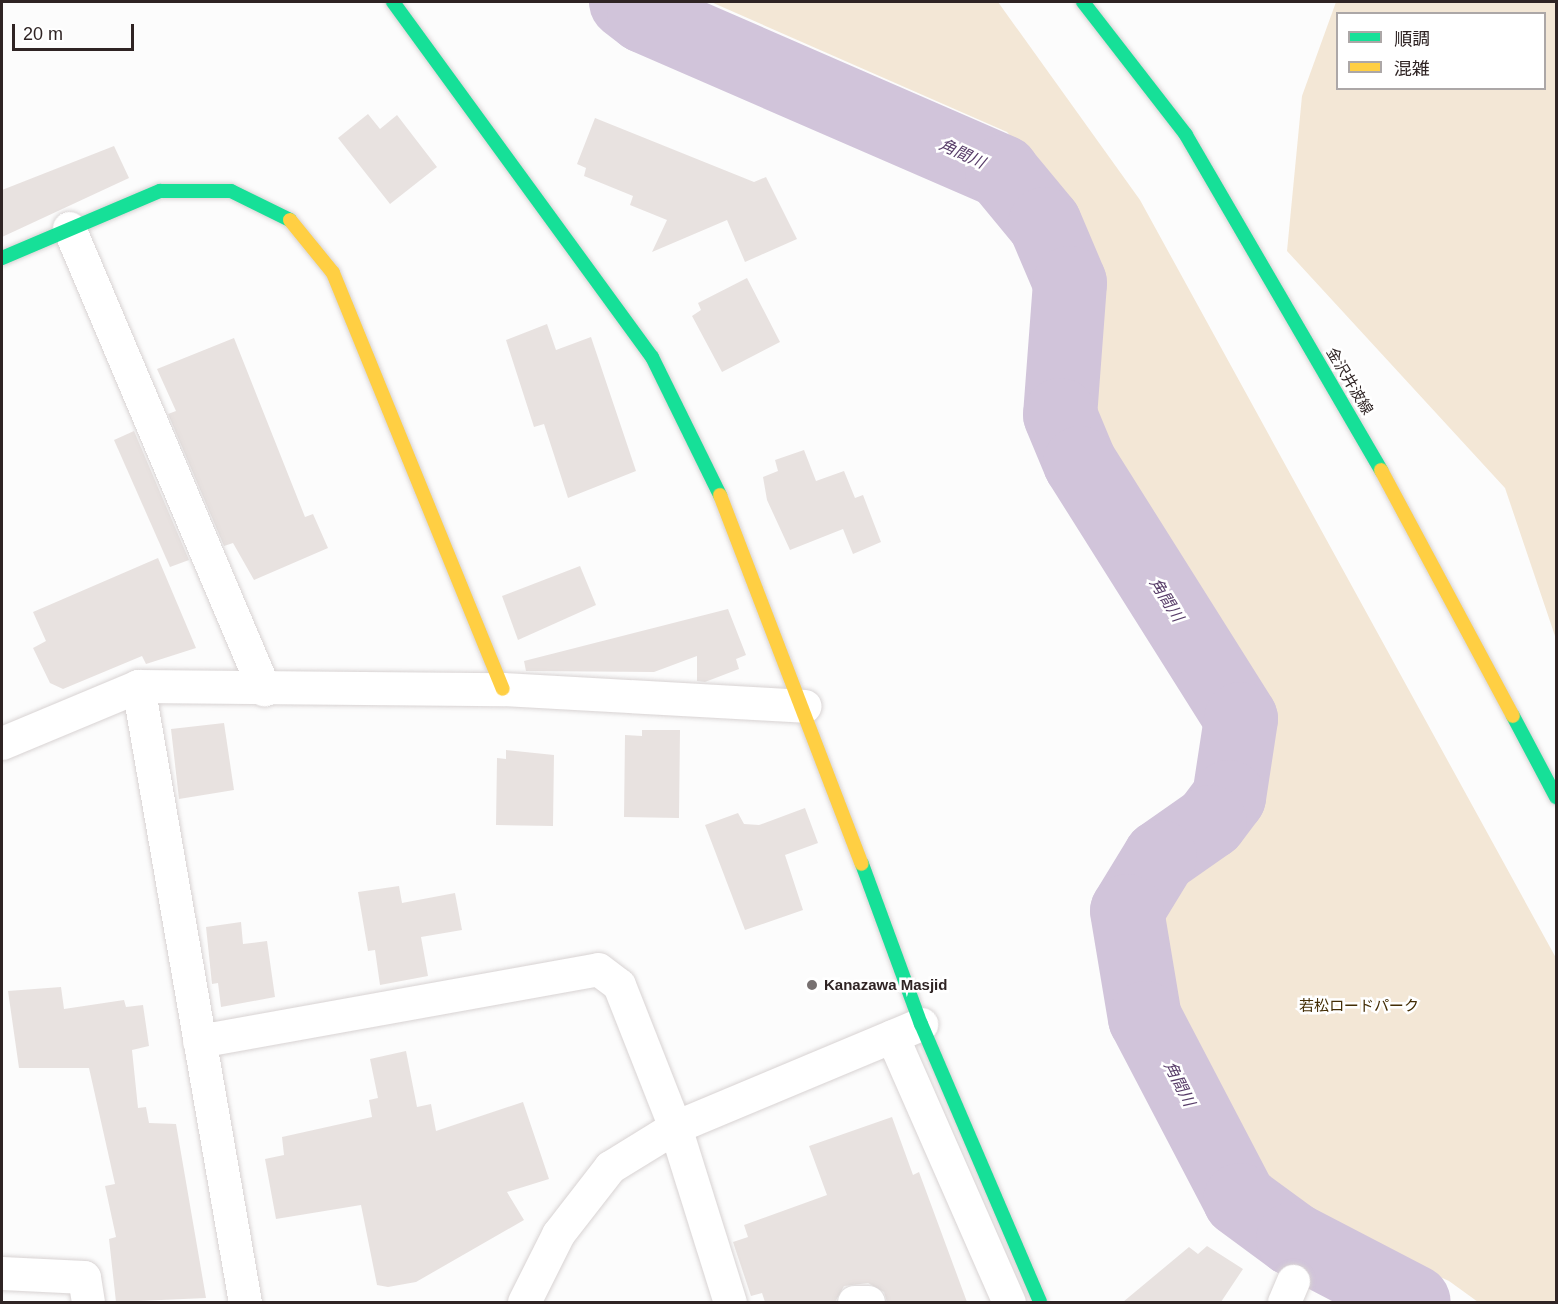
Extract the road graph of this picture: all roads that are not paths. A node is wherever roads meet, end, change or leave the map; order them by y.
1 (393, 2) edge
2 (1083, 2) edge
3 (69, 228) junction
4 (2, 258) edge
5 (138, 686) junction
6 (264, 689) junction
7 (503, 689) junction
8 (805, 706) junction
9 (2, 743) edge
10 (1557, 797) edge
11 (906, 1030) junction
12 (199, 1041) junction
13 (675, 1127) junction
14 (2, 1273) edge
15 (88, 1302) edge
16 (245, 1302) edge
17 (524, 1302) edge
18 (730, 1302) edge
19 (854, 1302) edge
20 (868, 1302) edge
21 (1009, 1302) edge
22 (1040, 1302) edge

1 - 8 street
2 - 10 street, 金沢井波線
3 - 4 street
3 - 6 street
3 - 7 street
5 - 6 street
5 - 9 street
5 - 12 street
6 - 7 street
7 - 8 street
8 - 11 street
11 - 13 street
11 - 21 street
11 - 22 street
12 - 13 street
12 - 16 street
13 - 17 street
13 - 18 street
14 - 15 street
19 - 20 street

